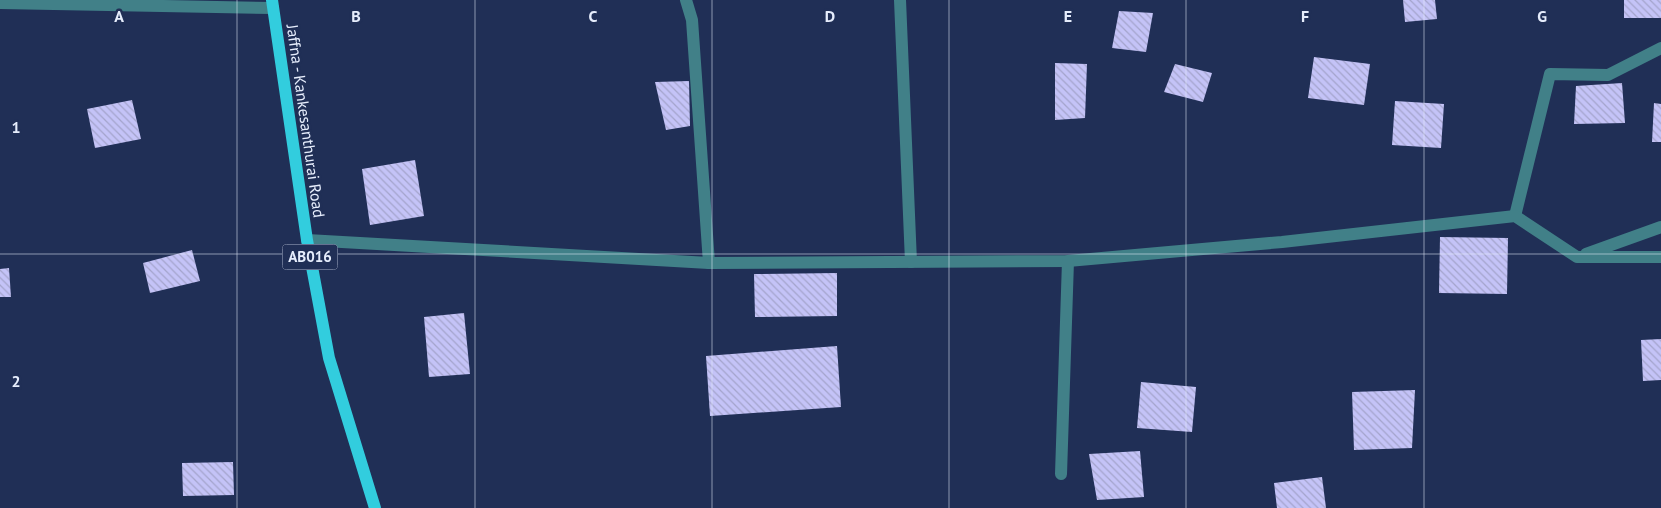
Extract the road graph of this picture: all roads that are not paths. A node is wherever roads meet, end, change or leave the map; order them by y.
1 (686, 0) edge
2 (900, 0) edge
3 (0, 3) edge
4 (273, 4) edge
5 (1661, 48) edge
6 (1515, 216) junction
7 (1661, 227) edge
8 (307, 240) junction
9 (1577, 257) junction
10 (1661, 257) edge
11 (1068, 261) junction
12 (911, 262) junction
13 (710, 263) junction
14 (1061, 474) dead end
15 (375, 508) edge

1 - 13 street
2 - 12 street
3 - 4 street
4 - 8 main road, Jaffna - Kankesanthurai Road / AB016
5 - 6 street
6 - 9 street
6 - 11 street
7 - 9 street
8 - 13 street
8 - 15 main road, Jaffna - Kankesanthurai Road / AB016
9 - 10 street
11 - 12 street
11 - 14 street
12 - 13 street

